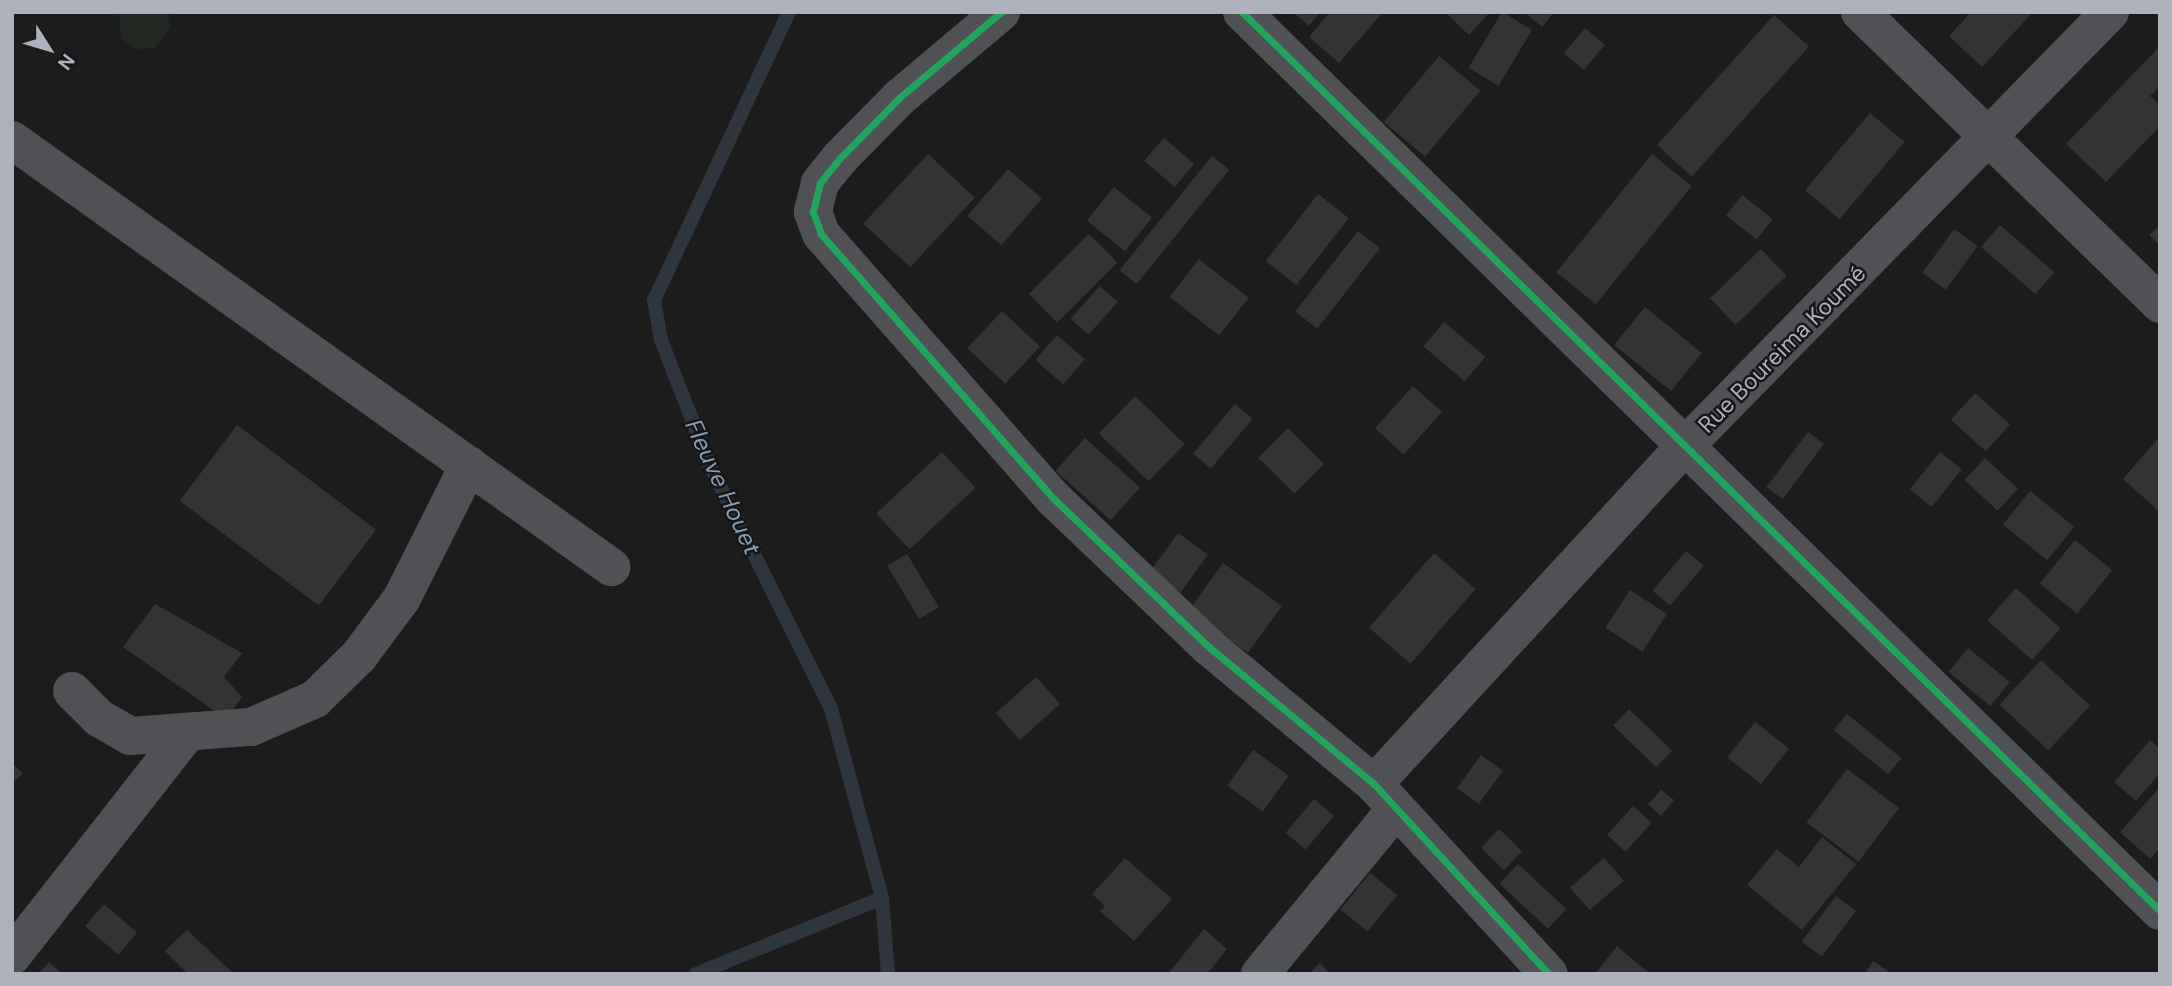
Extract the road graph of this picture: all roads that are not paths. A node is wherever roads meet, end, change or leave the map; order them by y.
1 (1001, 12) edge
2 (1242, 12) edge
3 (1860, 12) edge
4 (2110, 12) edge
5 (12, 140) edge
6 (1987, 142) junction
7 (2160, 304) edge
8 (1686, 445) junction
9 (469, 465) junction
10 (611, 567) dead end
11 (72, 691) dead end
12 (186, 735) junction
13 (1385, 797) junction
14 (2160, 911) edge
15 (12, 956) edge
16 (1260, 974) edge
17 (1549, 974) edge

1 - 13 street
2 - 8 street
3 - 6 street
4 - 6 street, Rue Boureima Koumé
5 - 9 street
6 - 7 street
6 - 8 street, Rue Boureima Koumé
8 - 13 street, Rue Boureima Koumé
8 - 14 street
9 - 10 street
9 - 12 street
11 - 12 street
12 - 15 street
13 - 16 street, Rue Boureima Koumé
13 - 17 street

